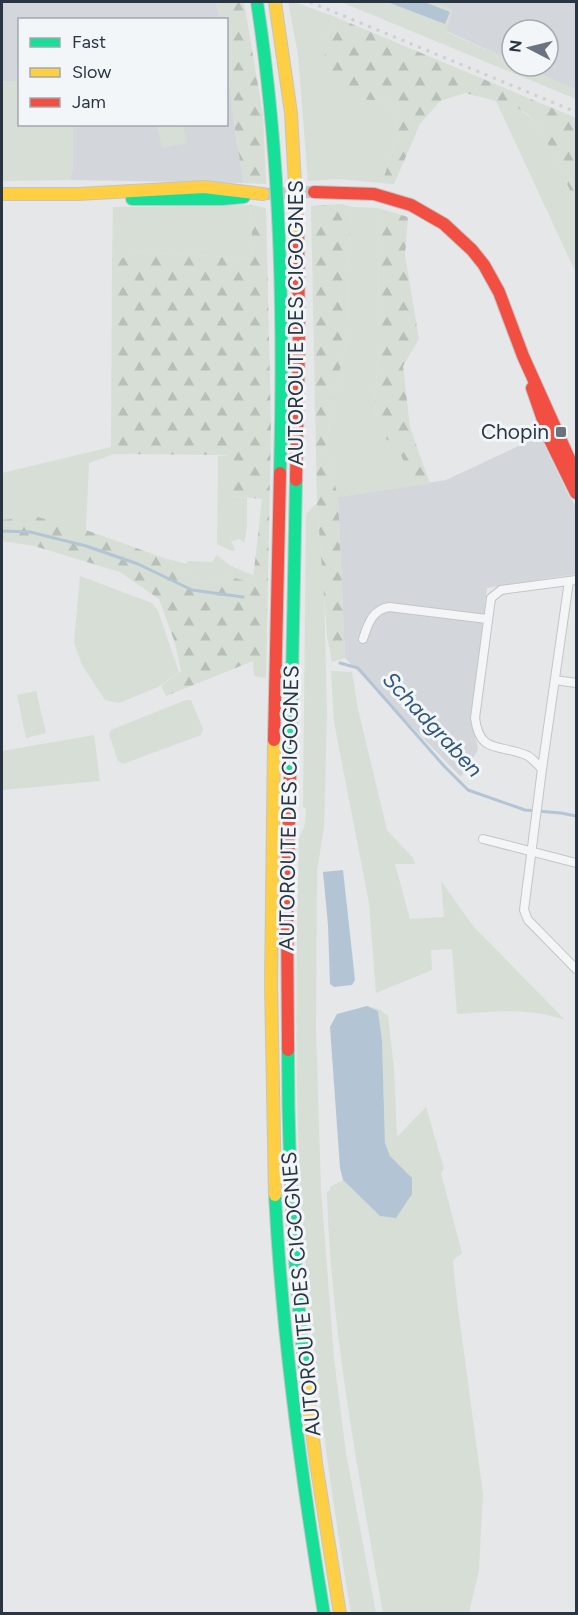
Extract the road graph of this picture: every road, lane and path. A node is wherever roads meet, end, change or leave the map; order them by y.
1 (257, 2) edge
2 (275, 2) edge
3 (314, 192) tunnel mouth
4 (2, 196) edge
5 (528, 367) junction
6 (576, 474) edge
7 (576, 493) edge
8 (573, 580) edge
9 (487, 619) junction
10 (363, 639) dead end
11 (555, 680) junction
12 (576, 683) edge
13 (542, 769) junction
14 (483, 839) dead end
15 (531, 851) junction
16 (576, 863) edge
17 (576, 969) edge
18 (322, 1614) edge
19 (340, 1614) edge

1 - 18 main road, AUTOROUTE DES CIGOGNES
2 - 19 main road, AUTOROUTE DES CIGOGNES
3 - 5 main road
4 - 4 main road
5 - 6 main road
5 - 7 main road
8 - 9 street
8 - 11 street
9 - 10 street
9 - 13 street
11 - 12 street
11 - 13 street
13 - 15 street
14 - 15 street
15 - 16 street
15 - 17 street

